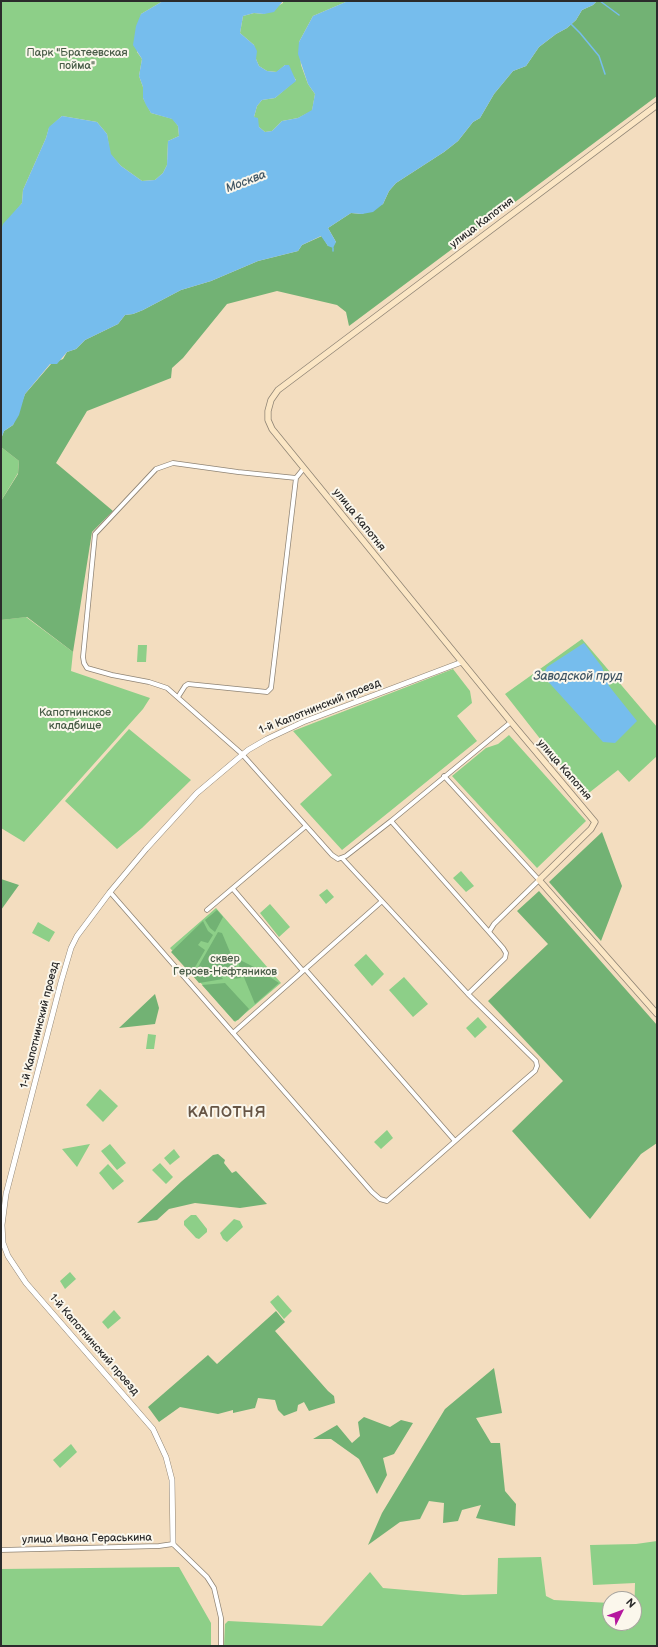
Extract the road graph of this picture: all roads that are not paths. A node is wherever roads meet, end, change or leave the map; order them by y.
1 (657, 105) edge
2 (304, 468) junction
3 (296, 478) junction
4 (462, 662) junction
5 (178, 697) junction
6 (510, 722) junction
7 (242, 754) junction
8 (444, 776) junction
9 (391, 821) junction
10 (306, 826) junction
11 (342, 858) junction
12 (539, 880) junction
13 (233, 889) junction
14 (110, 892) junction
15 (381, 902) junction
16 (207, 910) dead end
17 (489, 932) junction
18 (304, 970) junction
19 (468, 994) junction
20 (657, 1014) edge
21 (233, 1033) junction
22 (455, 1141) junction
23 (173, 1544) junction
24 (1, 1550) edge
25 (221, 1646) edge

1 - 2 main road, улица Капотня
2 - 3 street
2 - 4 main road, улица Капотня
3 - 5 street
3 - 5 street
4 - 6 main road, улица Капотня
4 - 7 street, 1-й Капотнинский проезд
5 - 7 street
6 - 8 street
6 - 12 main road, улица Капотня
7 - 10 street
7 - 14 street, 1-й Капотнинский проезд
8 - 9 street
8 - 12 street
9 - 11 street
9 - 17 street
10 - 11 street
10 - 13 street
11 - 15 street
12 - 17 street
12 - 20 main road
13 - 16 street
13 - 18 street
14 - 21 street
14 - 23 street, 1-й Капотнинский проезд
15 - 18 street
15 - 19 street
17 - 19 street
18 - 21 street
18 - 22 street
19 - 22 street
21 - 22 street
23 - 24 street, улица Ивана Гераськина
23 - 25 street

